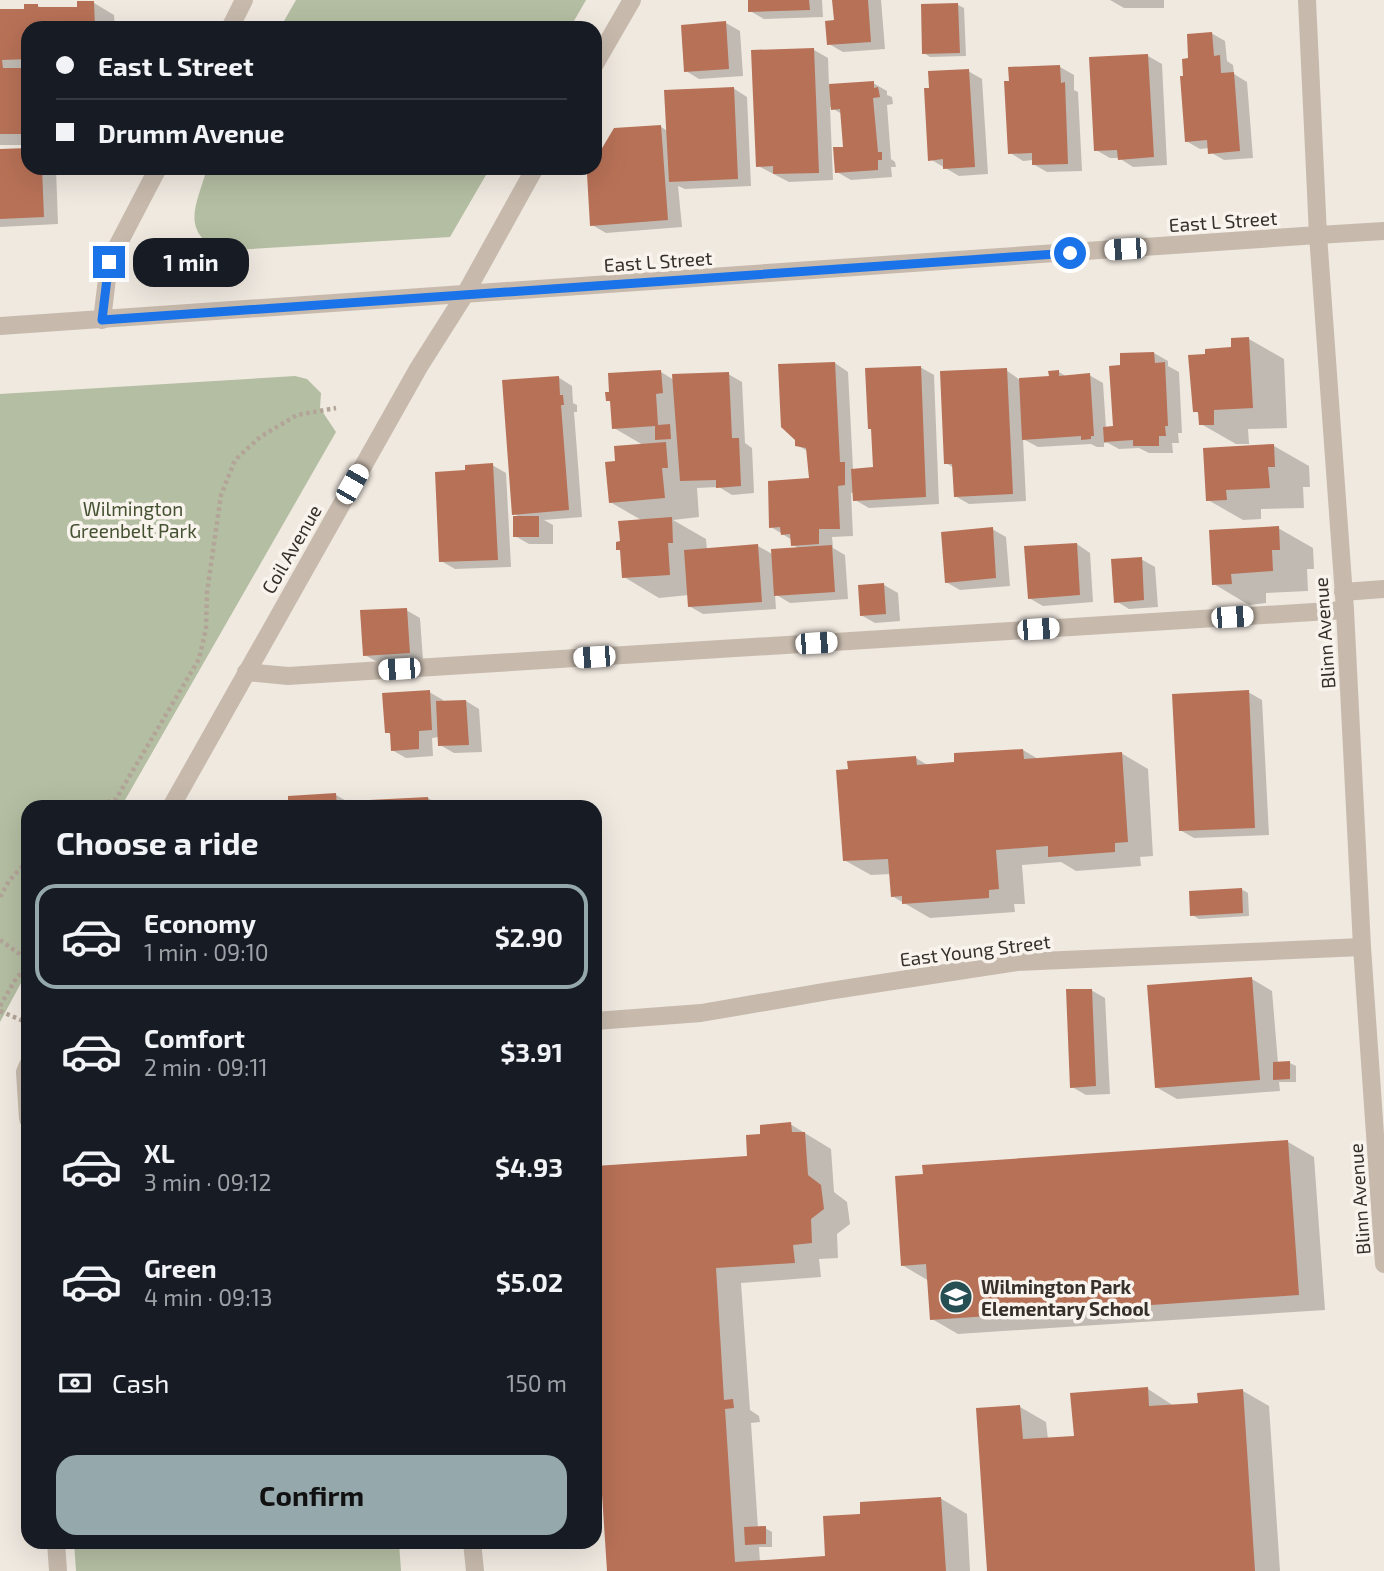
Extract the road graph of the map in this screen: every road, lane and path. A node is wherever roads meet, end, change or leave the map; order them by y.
1 (244, 0) edge
2 (632, 0) edge
3 (1307, 0) edge
4 (234, 21) edge
5 (602, 52) edge
6 (154, 175) edge
7 (531, 175) edge
8 (1384, 231) edge
9 (1318, 235) junction
10 (464, 296) junction
11 (102, 320) junction
12 (0, 326) edge
13 (335, 408) dead end
14 (1384, 589) edge
15 (1344, 601) junction
16 (246, 672) junction
17 (113, 800) edge
18 (175, 800) edge
19 (21, 868) edge
20 (0, 897) edge
21 (0, 940) edge
22 (1362, 947) junction
23 (21, 955) edge
24 (21, 973) edge
25 (0, 1008) edge
26 (21, 1019) edge
27 (602, 1020) edge
28 (1384, 1264) edge
29 (56, 1549) edge
30 (473, 1549) edge
31 (58, 1571) edge
32 (475, 1571) edge

1 - 4 street
2 - 5 street
3 - 9 street, Blinn Avenue
6 - 11 street
7 - 10 street, Coil Avenue
8 - 9 street, East L Street
9 - 10 street, East L Street
9 - 15 street, Blinn Avenue
10 - 11 street, East L Street
10 - 16 street, Coil Avenue
11 - 12 street, East L Street
13 - 17 path
14 - 15 street
15 - 16 street
15 - 22 street, Blinn Avenue
16 - 18 street, Coil Avenue
19 - 20 path
21 - 23 path
22 - 27 street, East Young Street
22 - 28 street, Blinn Avenue
24 - 25 path
25 - 26 path
29 - 31 street
30 - 32 street

